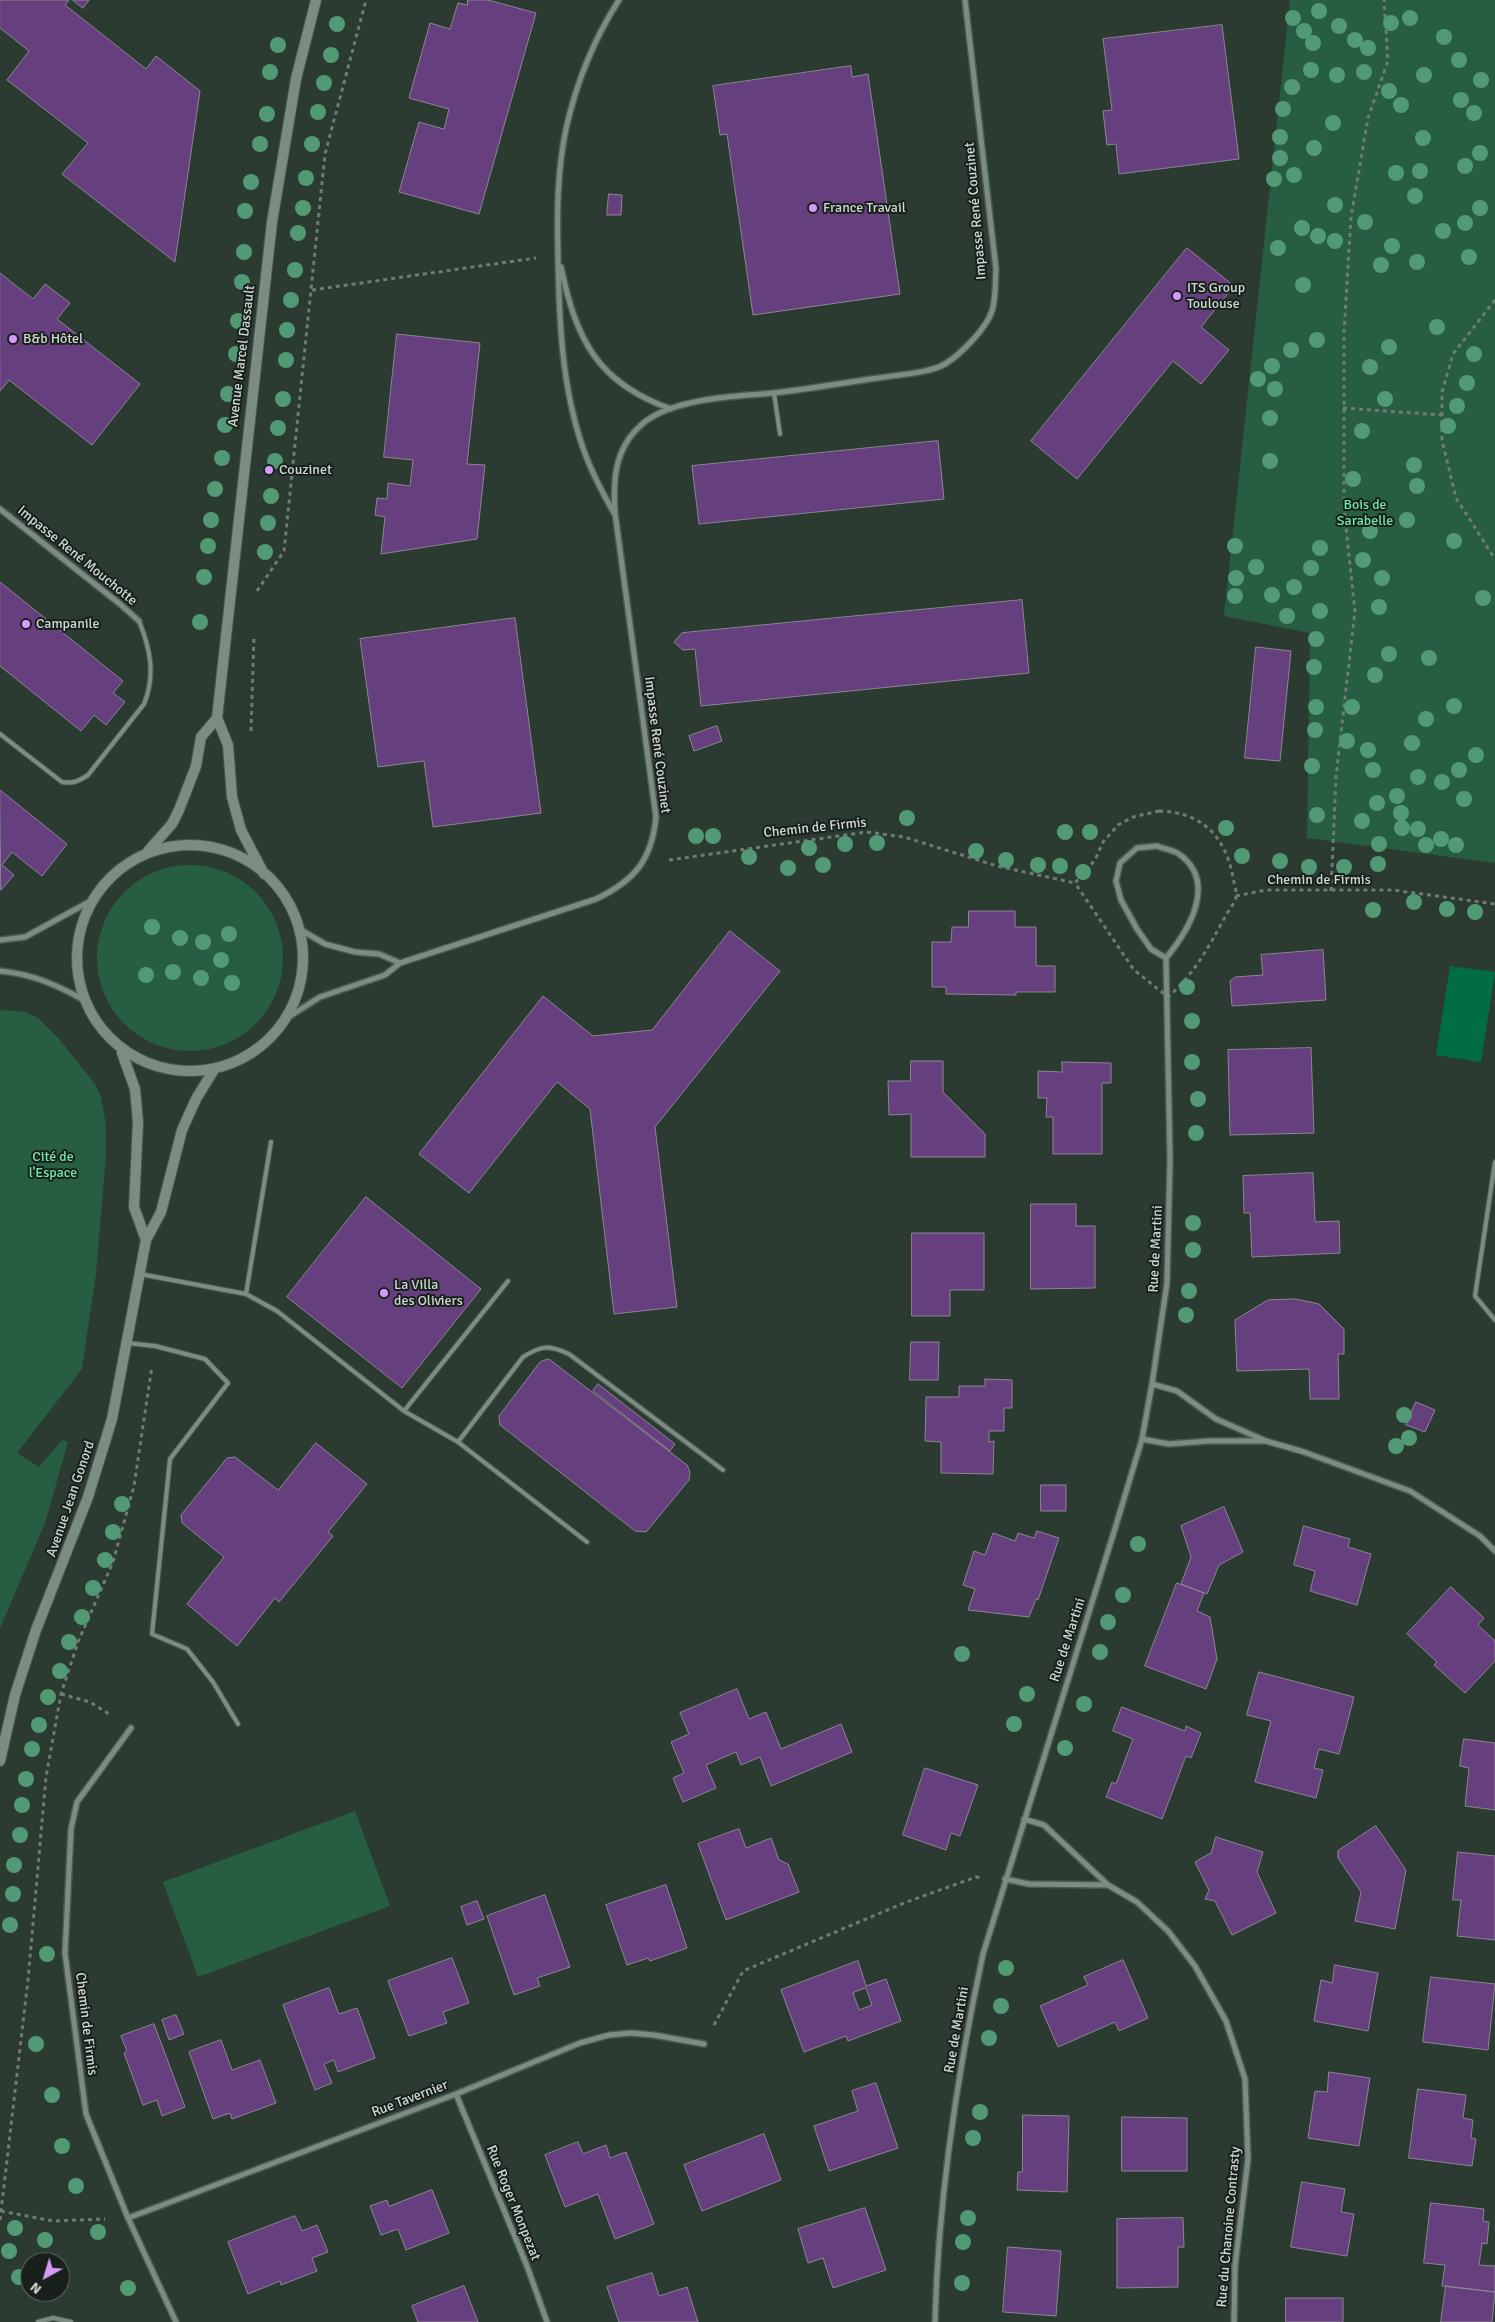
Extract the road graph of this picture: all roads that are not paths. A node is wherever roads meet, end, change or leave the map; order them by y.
1 (316, 0) edge
2 (619, 0) edge
3 (965, 0) edge
4 (558, 254) junction
5 (774, 393) junction
6 (671, 409) junction
7 (780, 434) dead end
8 (0, 509) edge
9 (615, 513) junction
10 (139, 621) joint
11 (217, 718) junction
12 (0, 734) edge
13 (148, 851) junction
14 (264, 874) junction
15 (88, 903) junction
16 (301, 930) junction
17 (0, 940) edge
18 (1166, 958) junction
19 (400, 962) junction
20 (0, 971) edge
21 (82, 999) junction
22 (290, 1016) junction
23 (122, 1052) junction
24 (215, 1068) junction
25 (271, 1142) dead end
26 (1495, 1162) edge
27 (146, 1240) junction
28 (140, 1274) junction
29 (508, 1281) dead end
30 (246, 1294) junction
31 (1495, 1320) edge
32 (127, 1343) junction
33 (1152, 1384) junction
34 (404, 1411) junction
35 (1142, 1439) junction
36 (1266, 1441) junction
37 (458, 1442) junction
38 (723, 1470) dead end
39 (587, 1542) dead end
40 (1495, 1551) edge
41 (238, 1724) dead end
42 (131, 1728) road end
43 (0, 1761) edge
44 (1024, 1819) junction
45 (1006, 1879) junction
46 (1108, 1885) junction
47 (704, 2044) road end
48 (456, 2094) junction
49 (128, 2218) junction
50 (38, 2322) edge
51 (71, 2322) edge
52 (176, 2322) edge
53 (547, 2322) edge
54 (934, 2322) edge
55 (1234, 2322) edge

1 - 11 street, Avenue Marcel Dassault
2 - 4 street, Impasse René Couzinet
3 - 5 street, Impasse René Couzinet
4 - 6 street, Impasse René Couzinet
4 - 9 street, Impasse René Couzinet
5 - 6 street, Impasse René Couzinet
5 - 7 lane
6 - 9 street, Impasse René Couzinet
8 - 10 street, Impasse René Mouchotte
9 - 19 street, Impasse René Couzinet
10 - 12 lane
11 - 13 street
11 - 14 street, Avenue Marcel Dassault
13 - 14 street
13 - 15 street
14 - 16 street
15 - 17 street
15 - 21 street
16 - 19 street
16 - 22 street
18 - 18 street
18 - 33 street, Rue de Martini
19 - 22 street, Impasse René Couzinet
20 - 21 street
21 - 23 street
22 - 24 street
23 - 24 street
23 - 27 street, Avenue Jean Gonord
24 - 27 street, Avenue Jean Gonord
25 - 30 lane
26 - 31 lane
27 - 28 street, Avenue Jean Gonord
28 - 30 lane
28 - 32 street, Avenue Jean Gonord
29 - 34 lane
30 - 34 lane
32 - 41 lane
32 - 43 street, Avenue Jean Gonord
33 - 35 street, Rue de Martini
33 - 36 street
34 - 37 lane
35 - 36 street
35 - 44 street, Rue de Martini
36 - 40 street
37 - 38 lane
37 - 39 lane
42 - 49 street, Chemin de Firmis
44 - 45 street, Rue de Martini
44 - 46 street, Rue du Chanoine Contrasty
45 - 46 street, Rue du Chanoine Contrasty
45 - 54 street, Rue de Martini
46 - 55 street, Rue du Chanoine Contrasty
47 - 48 street, Rue Tavernier
48 - 49 street, Rue Tavernier
48 - 53 street, Rue Roger Monpezat
49 - 52 street, Chemin de Firmis
50 - 51 lane

